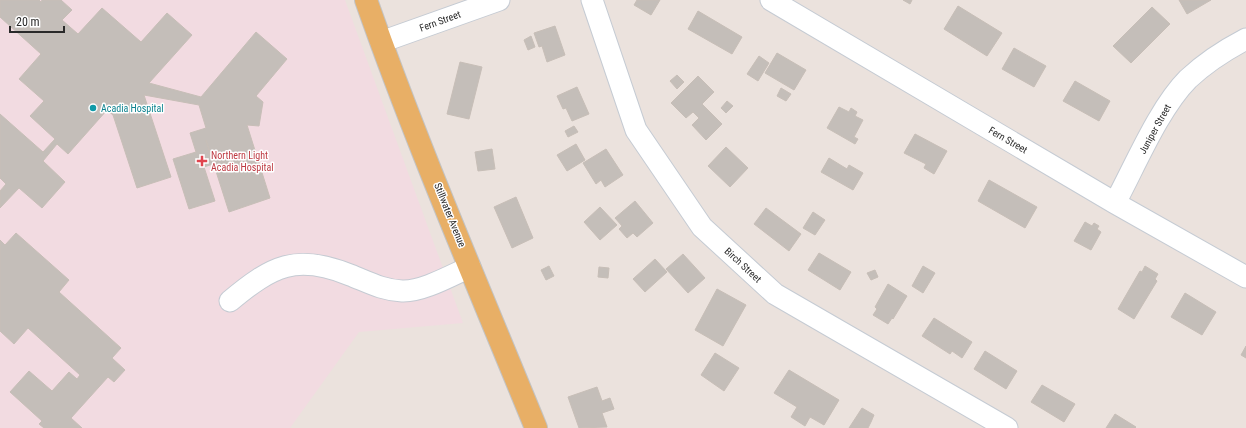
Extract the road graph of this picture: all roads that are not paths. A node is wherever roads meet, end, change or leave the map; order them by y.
1 (366, 0) edge
2 (499, 0) edge
3 (592, 0) edge
4 (771, 0) edge
5 (1246, 39) edge
6 (381, 42) junction
7 (1115, 203) junction
8 (470, 267) junction
9 (1246, 277) edge
10 (230, 302) dead end
11 (536, 428) edge
12 (1006, 428) edge

1 - 6 main road, Stillwater Avenue
2 - 6 street, Fern Street
3 - 12 street, Birch Street
4 - 7 street, Fern Street
5 - 7 street, Juniper Street
6 - 8 main road, Stillwater Avenue
7 - 9 street, Fern Street
8 - 10 street
8 - 11 main road, Stillwater Avenue

